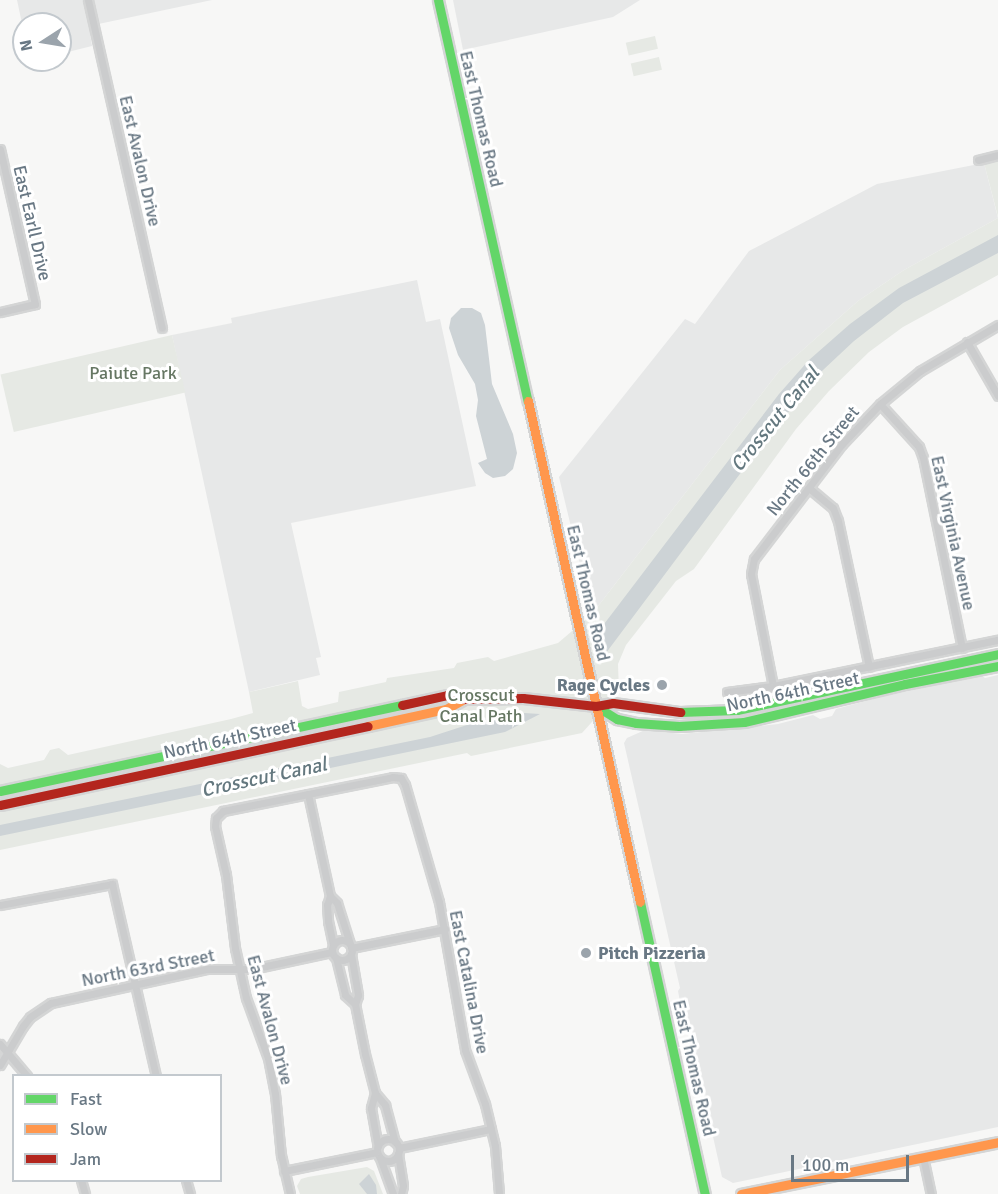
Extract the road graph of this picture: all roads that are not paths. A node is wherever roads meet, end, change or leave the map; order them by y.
1 (88, 0) edge
2 (438, 0) edge
3 (0, 149) edge
4 (998, 155) edge
5 (978, 160) dead end
6 (0, 312) edge
7 (998, 325) edge
8 (162, 328) dead end
9 (966, 342) junction
10 (998, 396) edge
11 (880, 404) junction
12 (809, 488) junction
13 (998, 640) edge
14 (962, 648) junction
15 (998, 654) edge
16 (998, 666) edge
17 (868, 668) junction
18 (773, 686) junction
19 (727, 692) dead end
20 (464, 699) junction
21 (596, 706) junction
22 (762, 706) junction
23 (763, 719) junction
24 (0, 791) edge
25 (308, 794) junction
26 (0, 805) edge
27 (330, 896) junction
28 (0, 905) edge
29 (445, 929) junction
30 (351, 949) junction
31 (334, 952) junction
32 (240, 970) junction
33 (136, 983) junction
34 (355, 1004) junction
35 (0, 1044) edge
36 (7, 1052) junction
37 (0, 1065) edge
38 (25, 1074) edge
39 (156, 1074) edge
40 (375, 1093) junction
41 (491, 1129) junction
42 (998, 1142) edge
43 (397, 1148) junction
44 (379, 1152) junction
45 (923, 1157) junction
46 (284, 1171) junction
47 (290, 1194) edge
48 (393, 1194) edge
49 (401, 1194) edge
50 (499, 1194) edge
51 (705, 1194) edge
52 (741, 1194) edge
53 (931, 1194) edge

1 - 8 street, East Avalon Drive
2 - 21 main road, East Thomas Road
3 - 6 street, East Earll Drive
4 - 5 street
7 - 9 street, North 66th Street
9 - 10 street
9 - 11 street, North 66th Street
11 - 12 street, North 66th Street
11 - 14 street, East Virginia Avenue
12 - 17 street
12 - 18 street, North 66th Street
13 - 14 street, North 64th Street
14 - 17 street, North 64th Street
15 - 22 main road, North 64th Street
16 - 23 main road, North 64th Street
17 - 18 street, North 64th Street
18 - 19 street, North 64th Street
20 - 21 main road, North 64th Street
20 - 24 main road, North 64th Street
20 - 26 main road, North 64th Street
21 - 22 main road, North 64th Street
21 - 23 main road, North 64th Street
21 - 51 main road, East Thomas Road
22 - 23 main road
25 - 27 street
25 - 29 street, East Catalina Drive
25 - 32 street, East Avalon Drive
27 - 30 street
27 - 31 street
28 - 33 street
29 - 30 street
29 - 41 street, East Catalina Drive
30 - 31 street
30 - 31 street
30 - 34 street
31 - 32 street, North 63rd Street
31 - 34 street
32 - 33 street, North 63rd Street
32 - 46 street, East Avalon Drive
33 - 36 street, North 63rd Street
33 - 39 street
34 - 40 street
35 - 36 street
36 - 37 street, North 63rd Street
36 - 38 street
40 - 43 street
40 - 44 street
41 - 43 street
41 - 50 street, East Catalina Drive
42 - 45 main road
43 - 44 street
43 - 44 street
43 - 49 street
44 - 46 street
44 - 48 street
45 - 52 main road
45 - 53 street
46 - 47 street, East Avalon Drive

